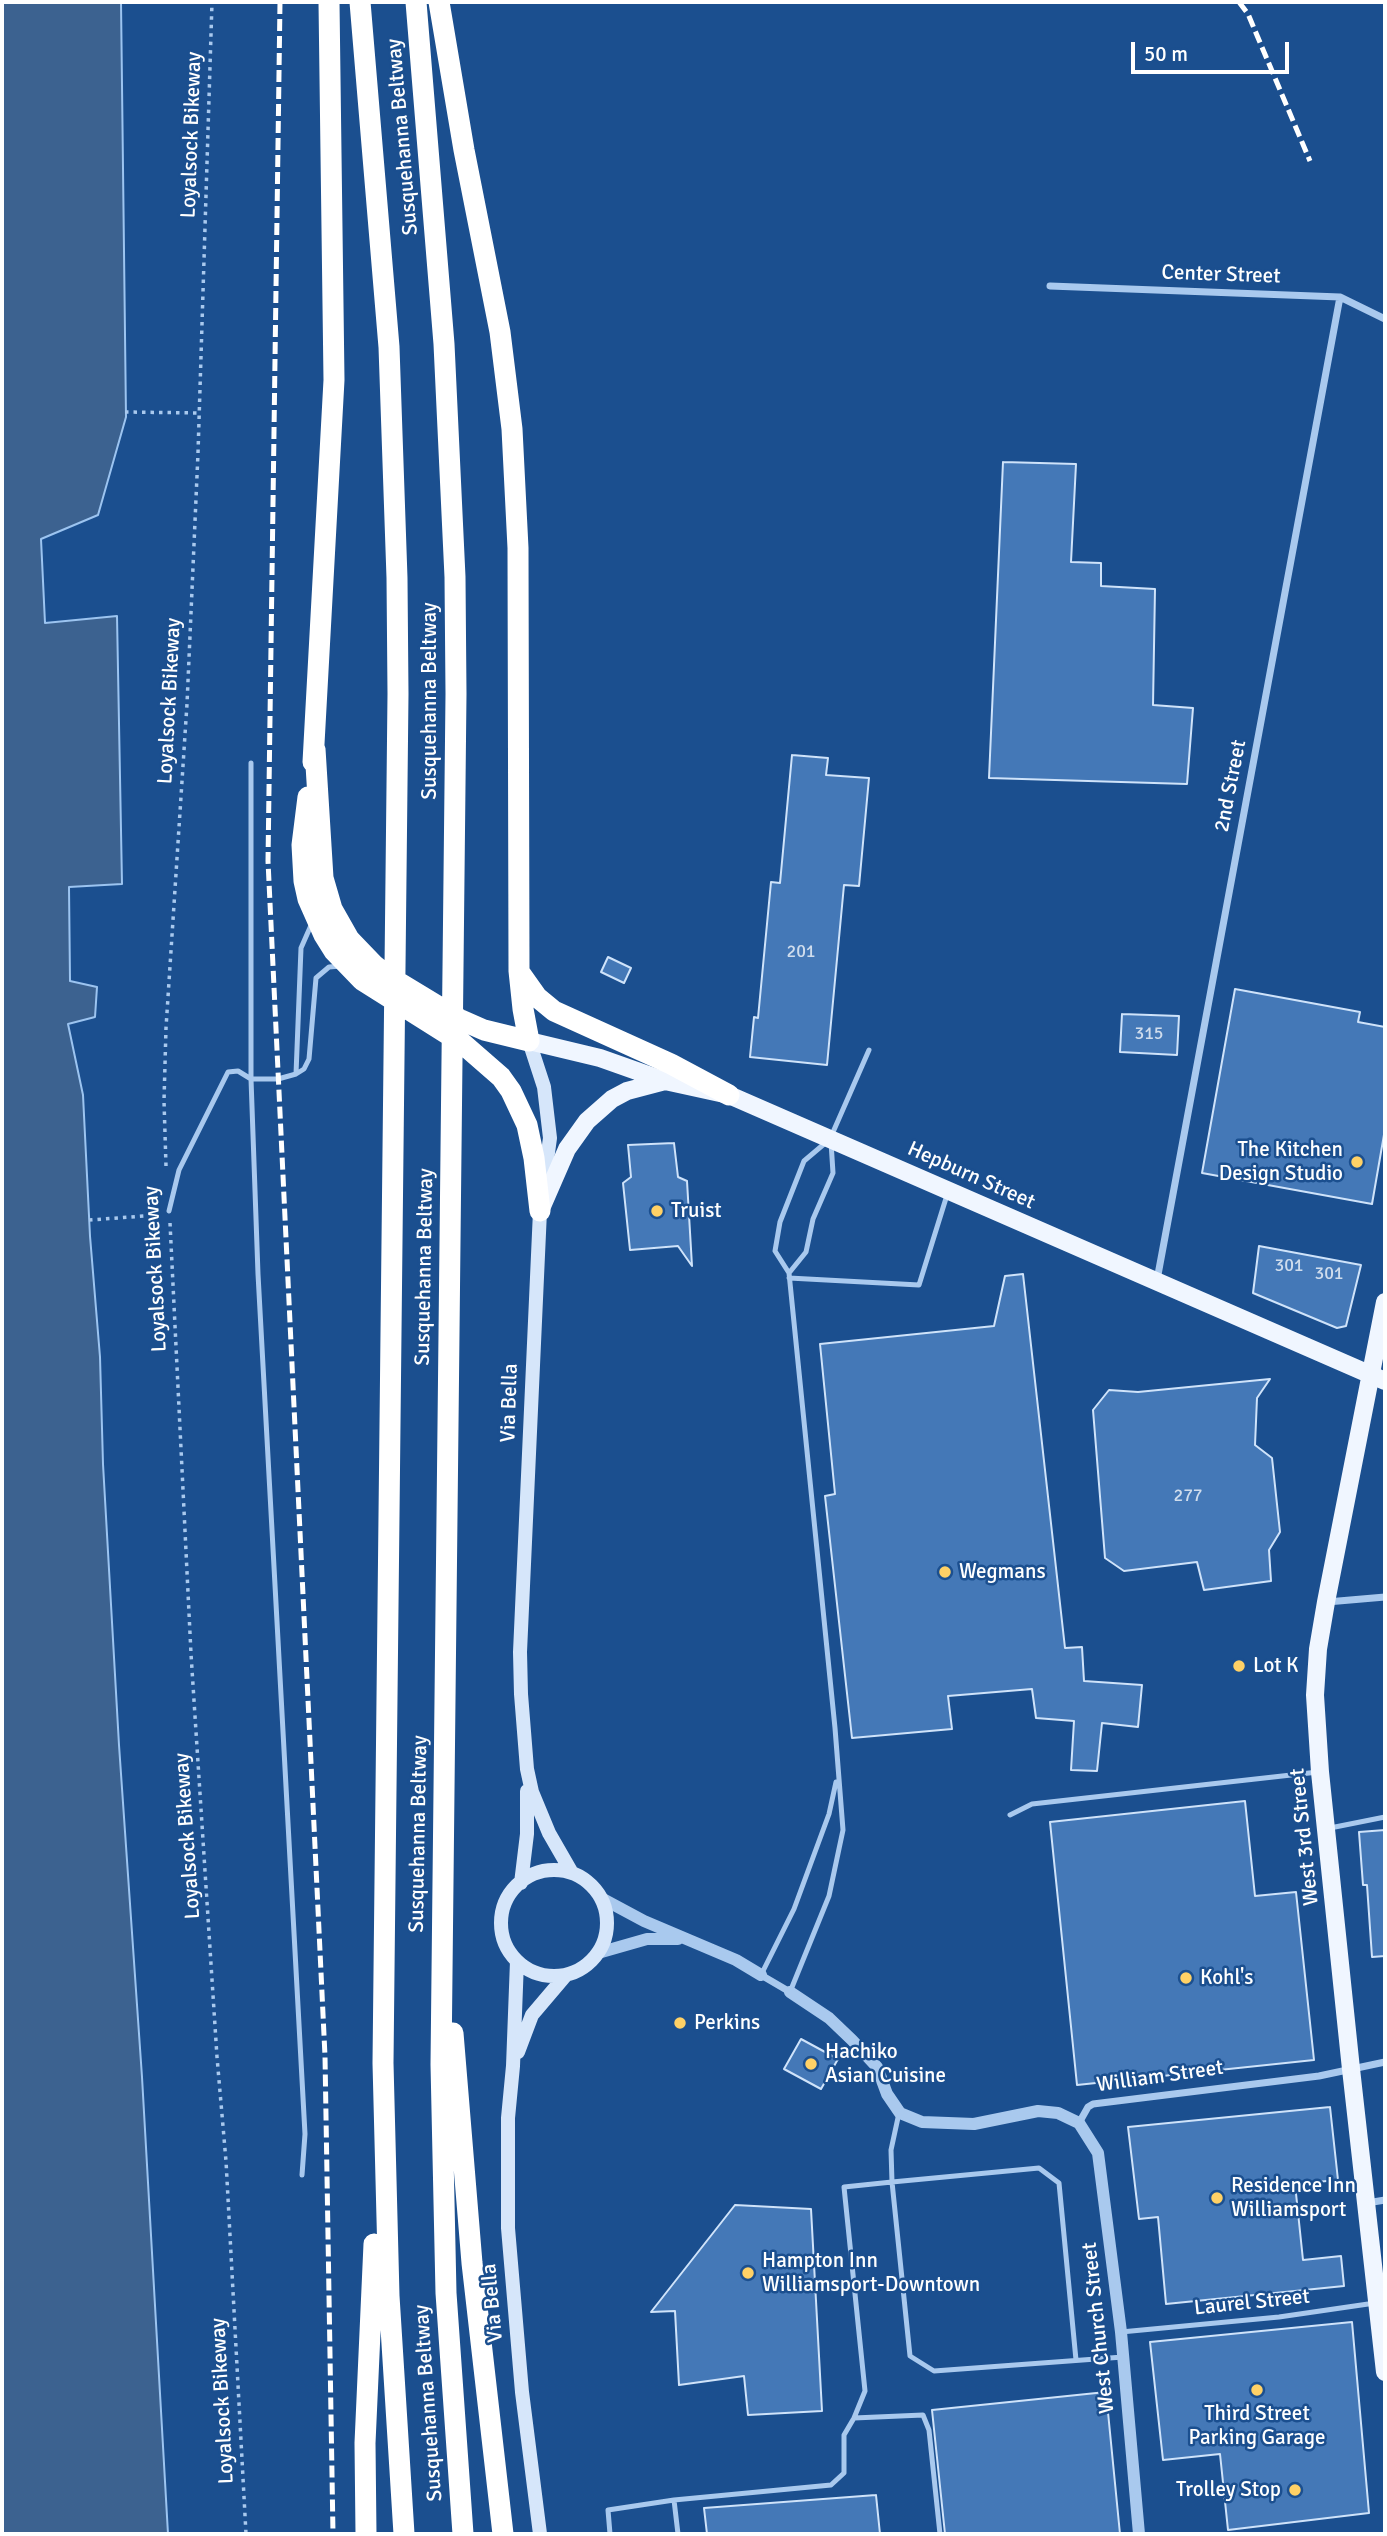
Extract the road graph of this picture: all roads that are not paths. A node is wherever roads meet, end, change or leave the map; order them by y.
1 (329, 2) edge
2 (360, 2) edge
3 (416, 2) edge
4 (439, 2) edge
5 (1050, 286) dead end
6 (1340, 297) junction
7 (1385, 319) edge
8 (315, 749) junction
9 (251, 762) dead end
10 (315, 917) junction
11 (347, 966) junction
12 (520, 971) junction
13 (529, 1041) junction
14 (869, 1050) dead end
15 (296, 1074) junction
16 (251, 1079) junction
17 (665, 1081) junction
18 (729, 1095) junction
19 (830, 1139) junction
20 (948, 1191) junction
21 (169, 1211) road end
22 (540, 1211) junction
23 (789, 1275) junction
24 (1157, 1281) junction
25 (1385, 1302) edge
26 (1377, 1378) edge
27 (1385, 1597) edge
28 (1326, 1602) junction
29 (527, 1769) junction
30 (837, 1769) junction
31 (1320, 1772) junction
32 (1010, 1815) dead end
33 (1385, 1817) edge
34 (1327, 1829) junction
35 (572, 1873) junction
36 (521, 1883) junction
37 (442, 1898) junction
38 (603, 1899) junction
39 (688, 1940) junction
40 (597, 1953) junction
41 (517, 1961) junction
42 (566, 1975) junction
43 (761, 1975) junction
44 (790, 1992) junction
45 (1385, 2062) edge
46 (383, 2063) junction
47 (513, 2066) junction
48 (1351, 2069) junction
49 (900, 2113) junction
50 (1079, 2123) junction
51 (302, 2175) dead end
52 (892, 2182) junction
53 (1385, 2200) edge
54 (1367, 2203) junction
55 (1382, 2301) edge
56 (1121, 2332) junction
57 (1123, 2357) junction
58 (1076, 2360) junction
59 (1385, 2372) edge
60 (854, 2418) junction
61 (674, 2500) junction
62 (366, 2534) edge
63 (404, 2534) edge
64 (463, 2534) edge
65 (503, 2534) edge
66 (540, 2534) edge
67 (610, 2534) edge
68 (678, 2534) edge
69 (940, 2534) edge
70 (1139, 2534) edge

1 - 8 highway
2 - 46 highway, Susquehanna Beltway
3 - 37 highway, Susquehanna Beltway
4 - 12 highway
5 - 6 street, Center Street
6 - 7 street, Center Street
6 - 24 street, 2nd Street
8 - 10 highway
8 - 13 highway
9 - 16 lane
10 - 11 highway
10 - 15 lane
11 - 15 lane
11 - 22 highway
12 - 13 highway
12 - 18 highway
13 - 17 main road, Hepburn Street
13 - 22 main road, Via Bella
14 - 19 lane
15 - 16 lane
16 - 21 lane
16 - 51 lane
17 - 18 main road, Hepburn Street
17 - 22 main road
18 - 19 main road, Hepburn Street
19 - 20 main road, Hepburn Street
19 - 23 lane
19 - 23 lane
20 - 23 lane
20 - 24 main road, Hepburn Street
22 - 29 main road, Via Bella
23 - 30 lane
24 - 26 main road, Hepburn Street
25 - 26 main road, West 3rd Street
26 - 28 main road, West 3rd Street
27 - 28 street
28 - 31 main road, West 3rd Street
29 - 35 main road, Via Bella
29 - 36 main road, Via Bella
30 - 43 lane
30 - 44 lane
31 - 32 lane
31 - 34 main road, West 3rd Street
33 - 34 lane
34 - 48 main road, West 3rd Street
35 - 36 main road
35 - 38 main road
36 - 41 main road
37 - 64 highway, Susquehanna Beltway
37 - 65 highway
38 - 39 street
38 - 40 main road
39 - 40 street
39 - 43 street
40 - 42 main road
41 - 42 main road
41 - 47 main road, Via Bella
42 - 47 main road, Via Bella
43 - 44 street
44 - 49 street
45 - 48 street, William Street
46 - 62 highway
46 - 63 highway, Susquehanna Beltway
47 - 66 main road, Via Bella
48 - 50 street, William Street
48 - 54 main road, West 3rd Street
49 - 50 street
49 - 52 lane
50 - 56 street, West Church Street
52 - 58 lane
52 - 58 lane
52 - 60 lane
53 - 54 street
54 - 55 main road, West 3rd Street
55 - 56 lane, Laurel Street
55 - 59 main road, West 3rd Street
56 - 57 street, West Church Street
57 - 58 lane
57 - 70 street, West Church Street
60 - 61 lane
60 - 69 lane
61 - 67 lane
61 - 68 lane

